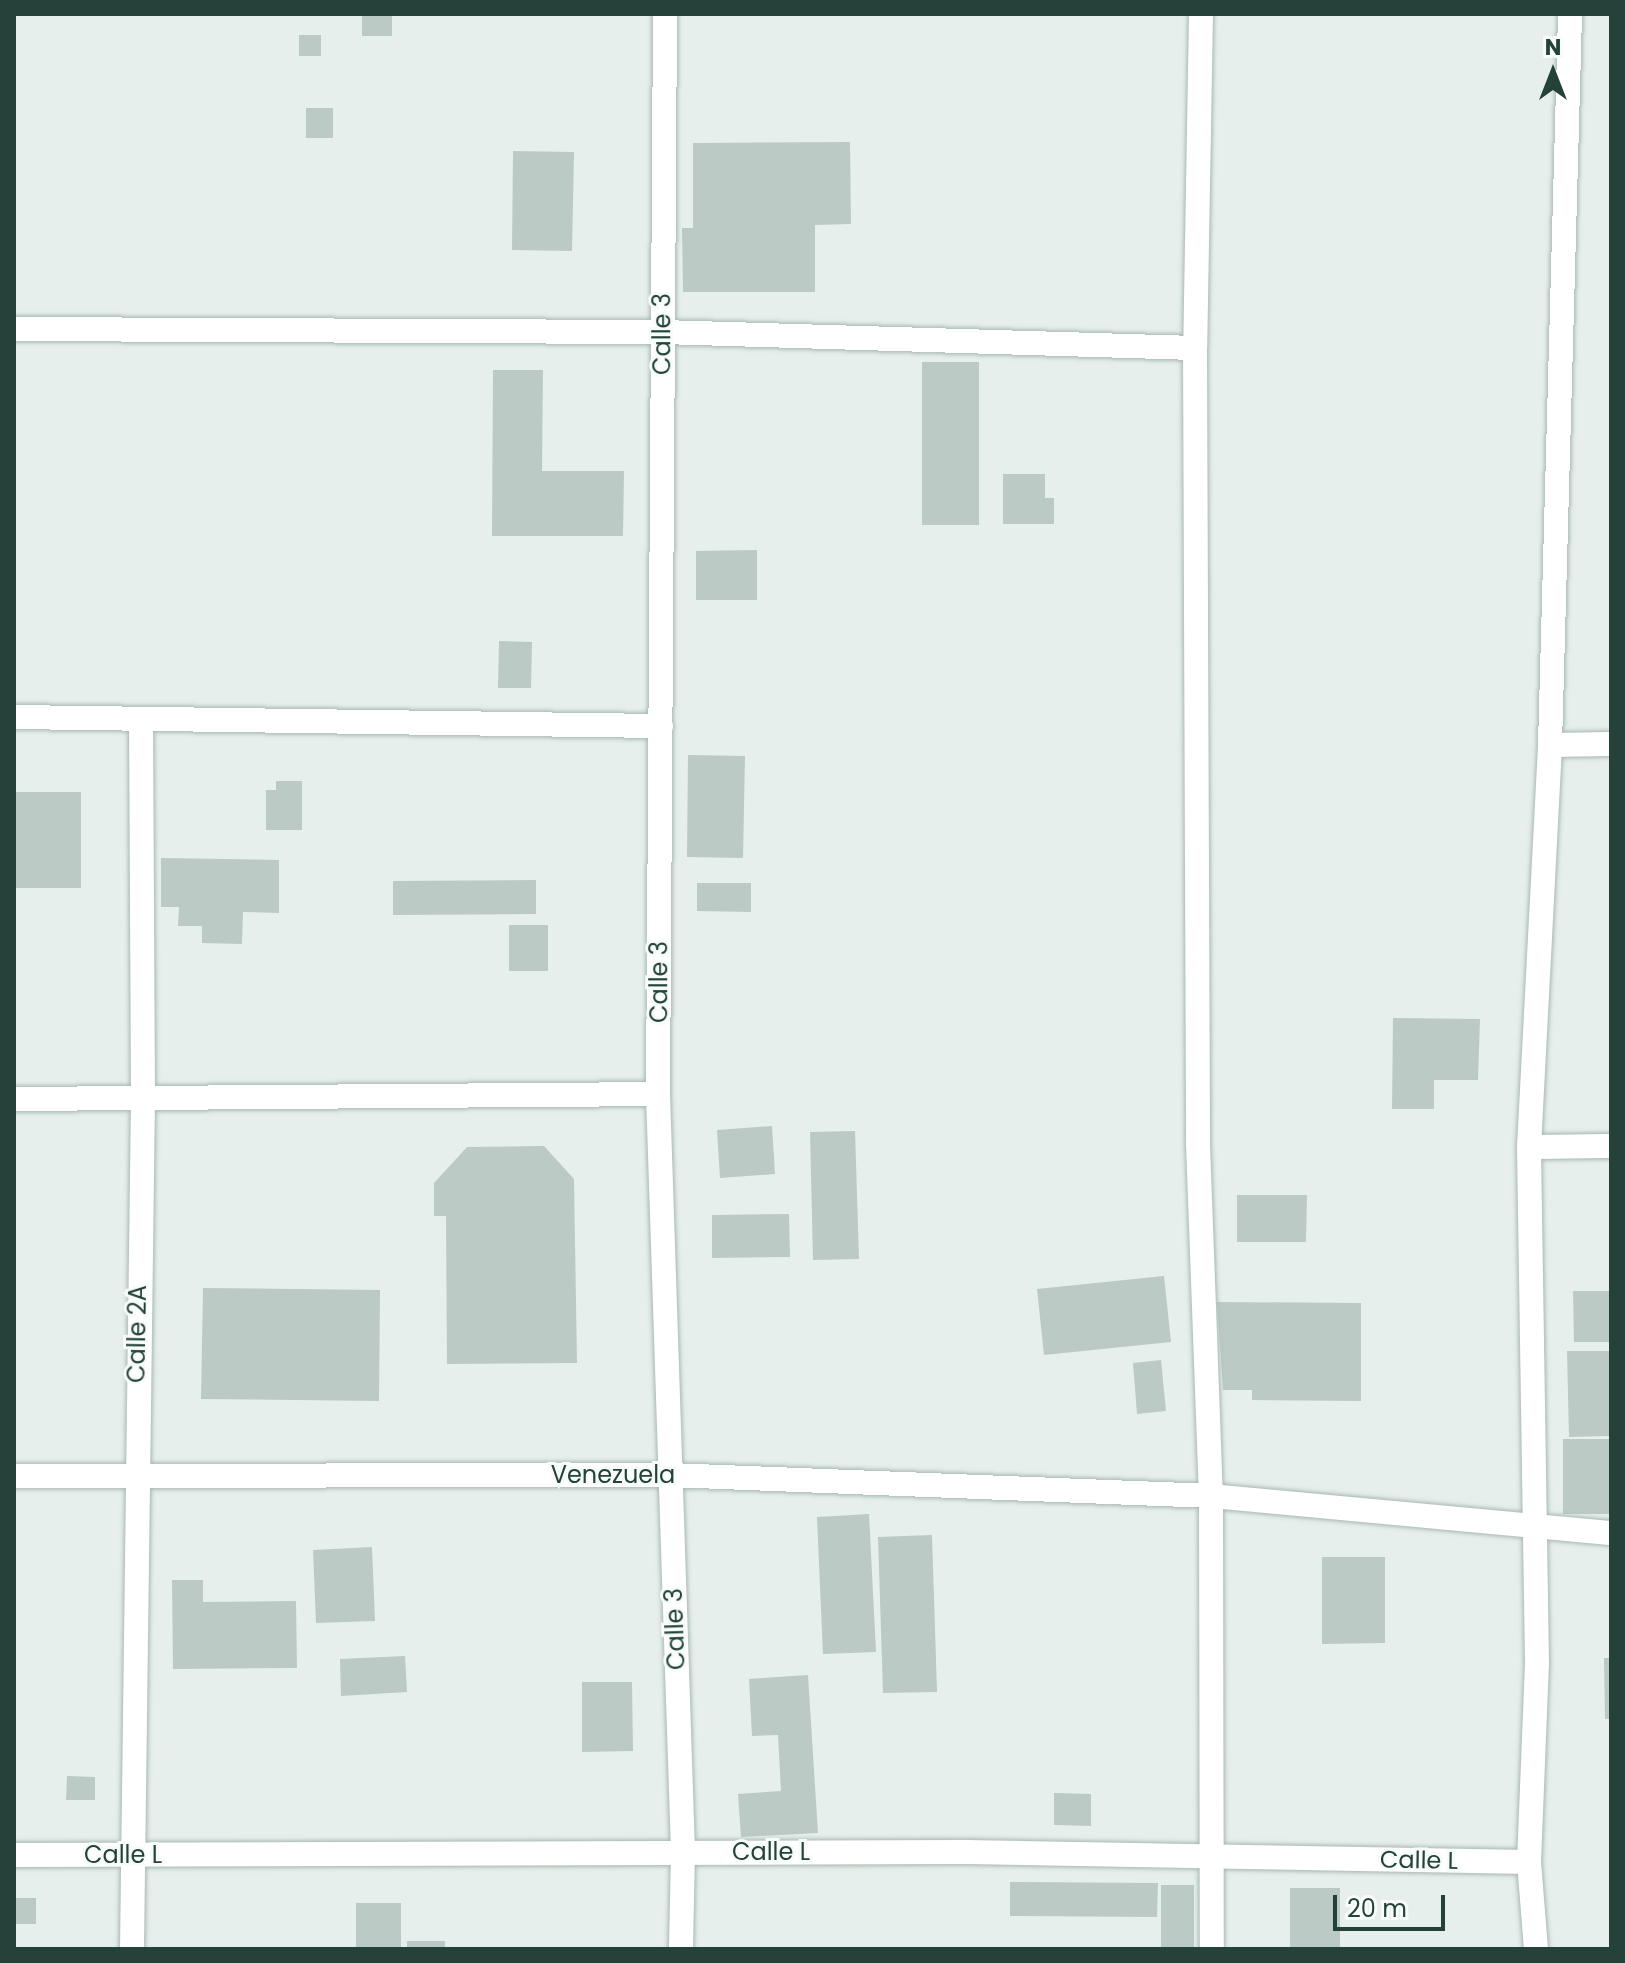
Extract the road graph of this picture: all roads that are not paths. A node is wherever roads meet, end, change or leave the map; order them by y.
1 (665, 14) edge
2 (1201, 14) edge
3 (1570, 14) edge
4 (14, 329) edge
5 (662, 332) junction
6 (1195, 348) junction
7 (14, 717) edge
8 (141, 719) junction
9 (661, 726) junction
10 (1611, 744) edge
11 (1550, 745) junction
12 (658, 1094) junction
13 (143, 1098) junction
14 (14, 1099) edge
15 (1611, 1146) edge
16 (1529, 1147) junction
17 (134, 1475) junction
18 (670, 1475) junction
19 (14, 1476) edge
20 (1211, 1496) junction
21 (1537, 1529) junction
22 (1611, 1533) edge
23 (683, 1852) junction
24 (14, 1855) edge
25 (130, 1855) junction
26 (1208, 1856) junction
27 (1529, 1862) junction
28 (132, 1949) edge
29 (681, 1949) edge
30 (1212, 1949) edge
31 (1536, 1949) edge

1 - 5 street, Calle 3
2 - 6 street
3 - 11 street
4 - 5 street
5 - 6 street
5 - 9 street, Calle 3
6 - 20 street
7 - 8 street
8 - 9 street
8 - 13 street, Calle 2A
9 - 12 street, Calle 3
10 - 11 street
11 - 16 street
12 - 13 street
12 - 18 street, Calle 3
13 - 14 street
13 - 17 street, Calle 2A
15 - 16 street
16 - 21 street
17 - 18 street, Venezuela
17 - 19 street, Venezuela
17 - 25 street, Calle 2A
18 - 20 street, Venezuela
18 - 23 street, Calle 3
20 - 21 street, Venezuela
20 - 26 street
21 - 22 street, Venezuela
21 - 27 street
23 - 25 street, Calle L
23 - 26 street, Calle L
23 - 29 street, Calle 3
24 - 25 street, Calle L
25 - 28 street, Calle 2A
26 - 27 street, Calle L
26 - 30 street
27 - 31 street

